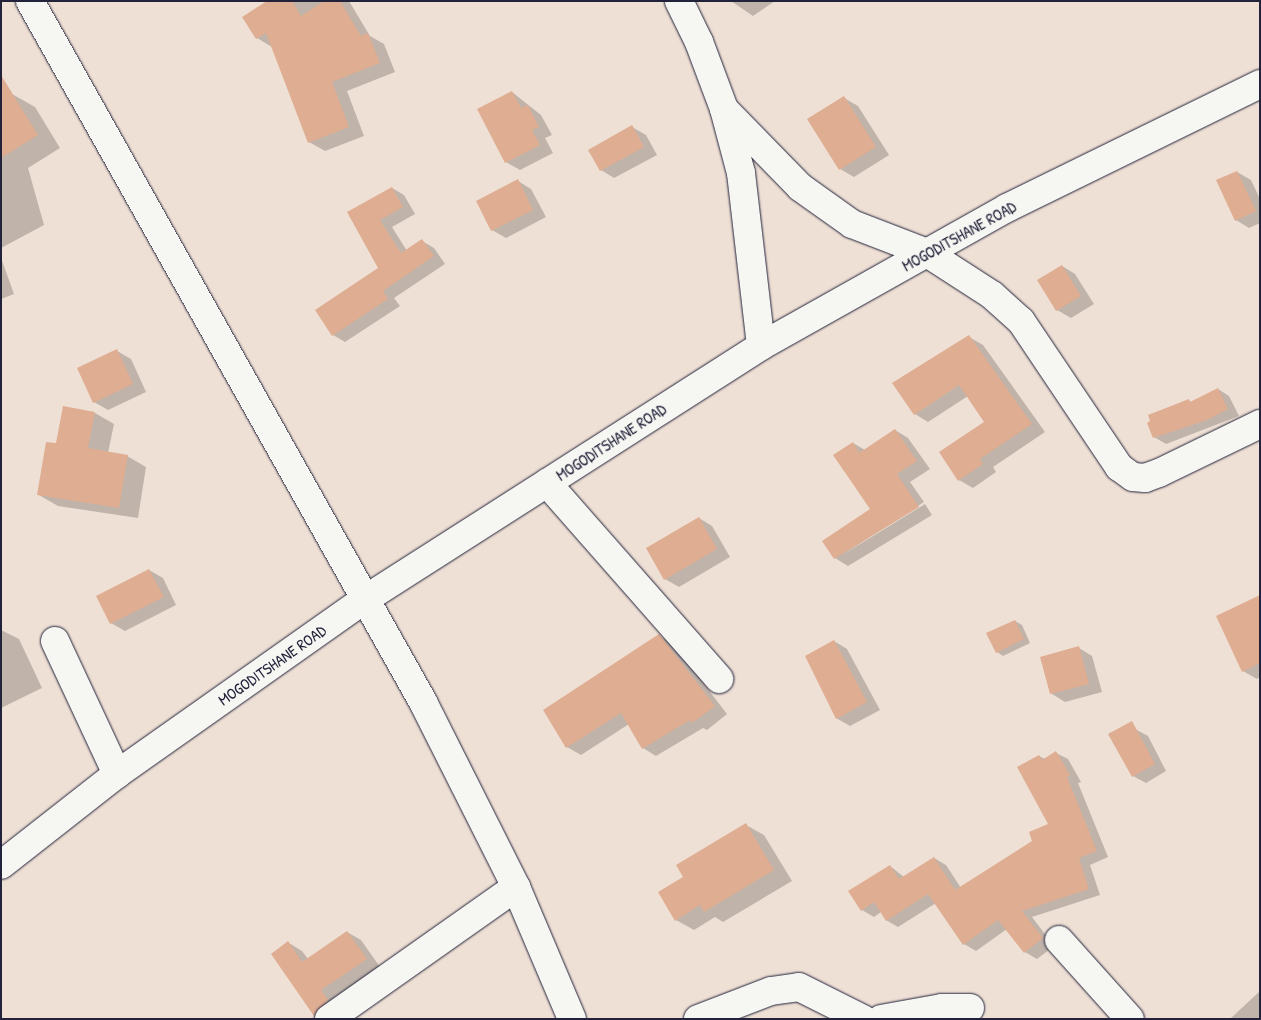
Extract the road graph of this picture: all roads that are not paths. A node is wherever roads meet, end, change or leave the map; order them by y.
1 (30, 1) edge
2 (679, 1) edge
3 (1260, 84) edge
4 (724, 109) junction
5 (927, 253) junction
6 (761, 346) junction
7 (1260, 424) edge
8 (547, 483) junction
9 (364, 600) junction
10 (55, 641) dead end
11 (719, 679) dead end
12 (117, 774) junction
13 (1, 866) edge
14 (516, 887) junction
15 (1059, 940) dead end
16 (970, 1008) dead end
17 (329, 1019) edge
18 (572, 1019) edge
19 (698, 1019) edge
20 (862, 1019) edge
21 (881, 1019) edge
22 (1130, 1019) edge

1 - 9 street
2 - 4 street
3 - 5 street, MOGODITSHANE ROAD
4 - 5 street
4 - 6 street
5 - 6 street, MOGODITSHANE ROAD
5 - 7 street
6 - 8 street, MOGODITSHANE ROAD
8 - 9 street, MOGODITSHANE ROAD
8 - 11 street
9 - 12 street, MOGODITSHANE ROAD
9 - 14 street
10 - 12 street
12 - 13 street, MOGODITSHANE ROAD
14 - 17 street
14 - 18 street
15 - 22 street
16 - 21 street
19 - 20 street

